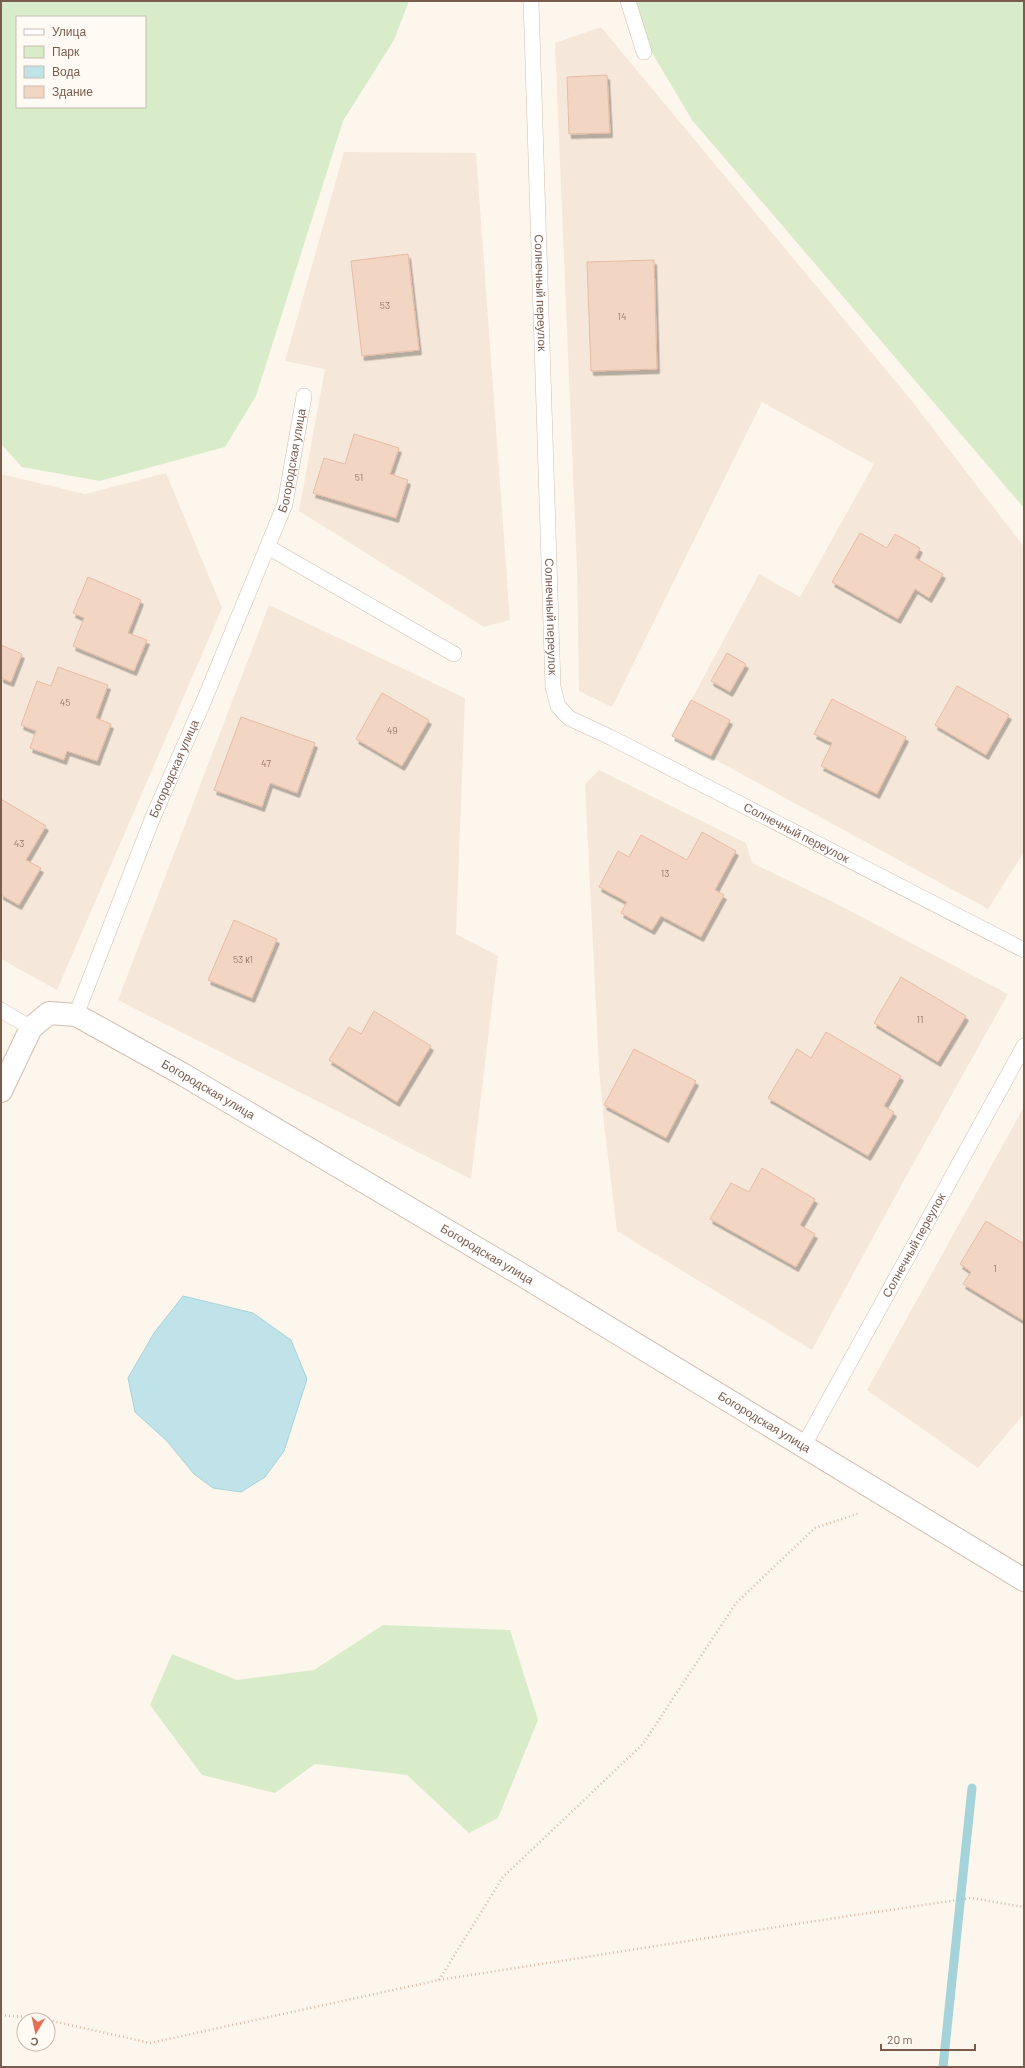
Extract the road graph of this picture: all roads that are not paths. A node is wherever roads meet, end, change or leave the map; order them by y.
1 (531, 1) edge
2 (628, 1) edge
3 (644, 52) dead end
4 (304, 396) dead end
5 (268, 547) junction
6 (454, 654) dead end
7 (1024, 950) edge
8 (1, 1010) edge
9 (76, 1015) junction
10 (31, 1028) junction
11 (1024, 1046) edge
12 (1, 1092) edge
13 (804, 1445) junction
14 (1024, 1580) edge

1 - 7 lane, Солнечный переулок
2 - 3 lane
4 - 5 lane, Богородская улица
5 - 6 lane
5 - 9 lane, Богородская улица
8 - 10 lane
9 - 10 street, Богородская улица
9 - 13 street, Богородская улица
10 - 12 street, Богородская улица
11 - 13 lane, Солнечный переулок
13 - 14 street, Богородская улица

